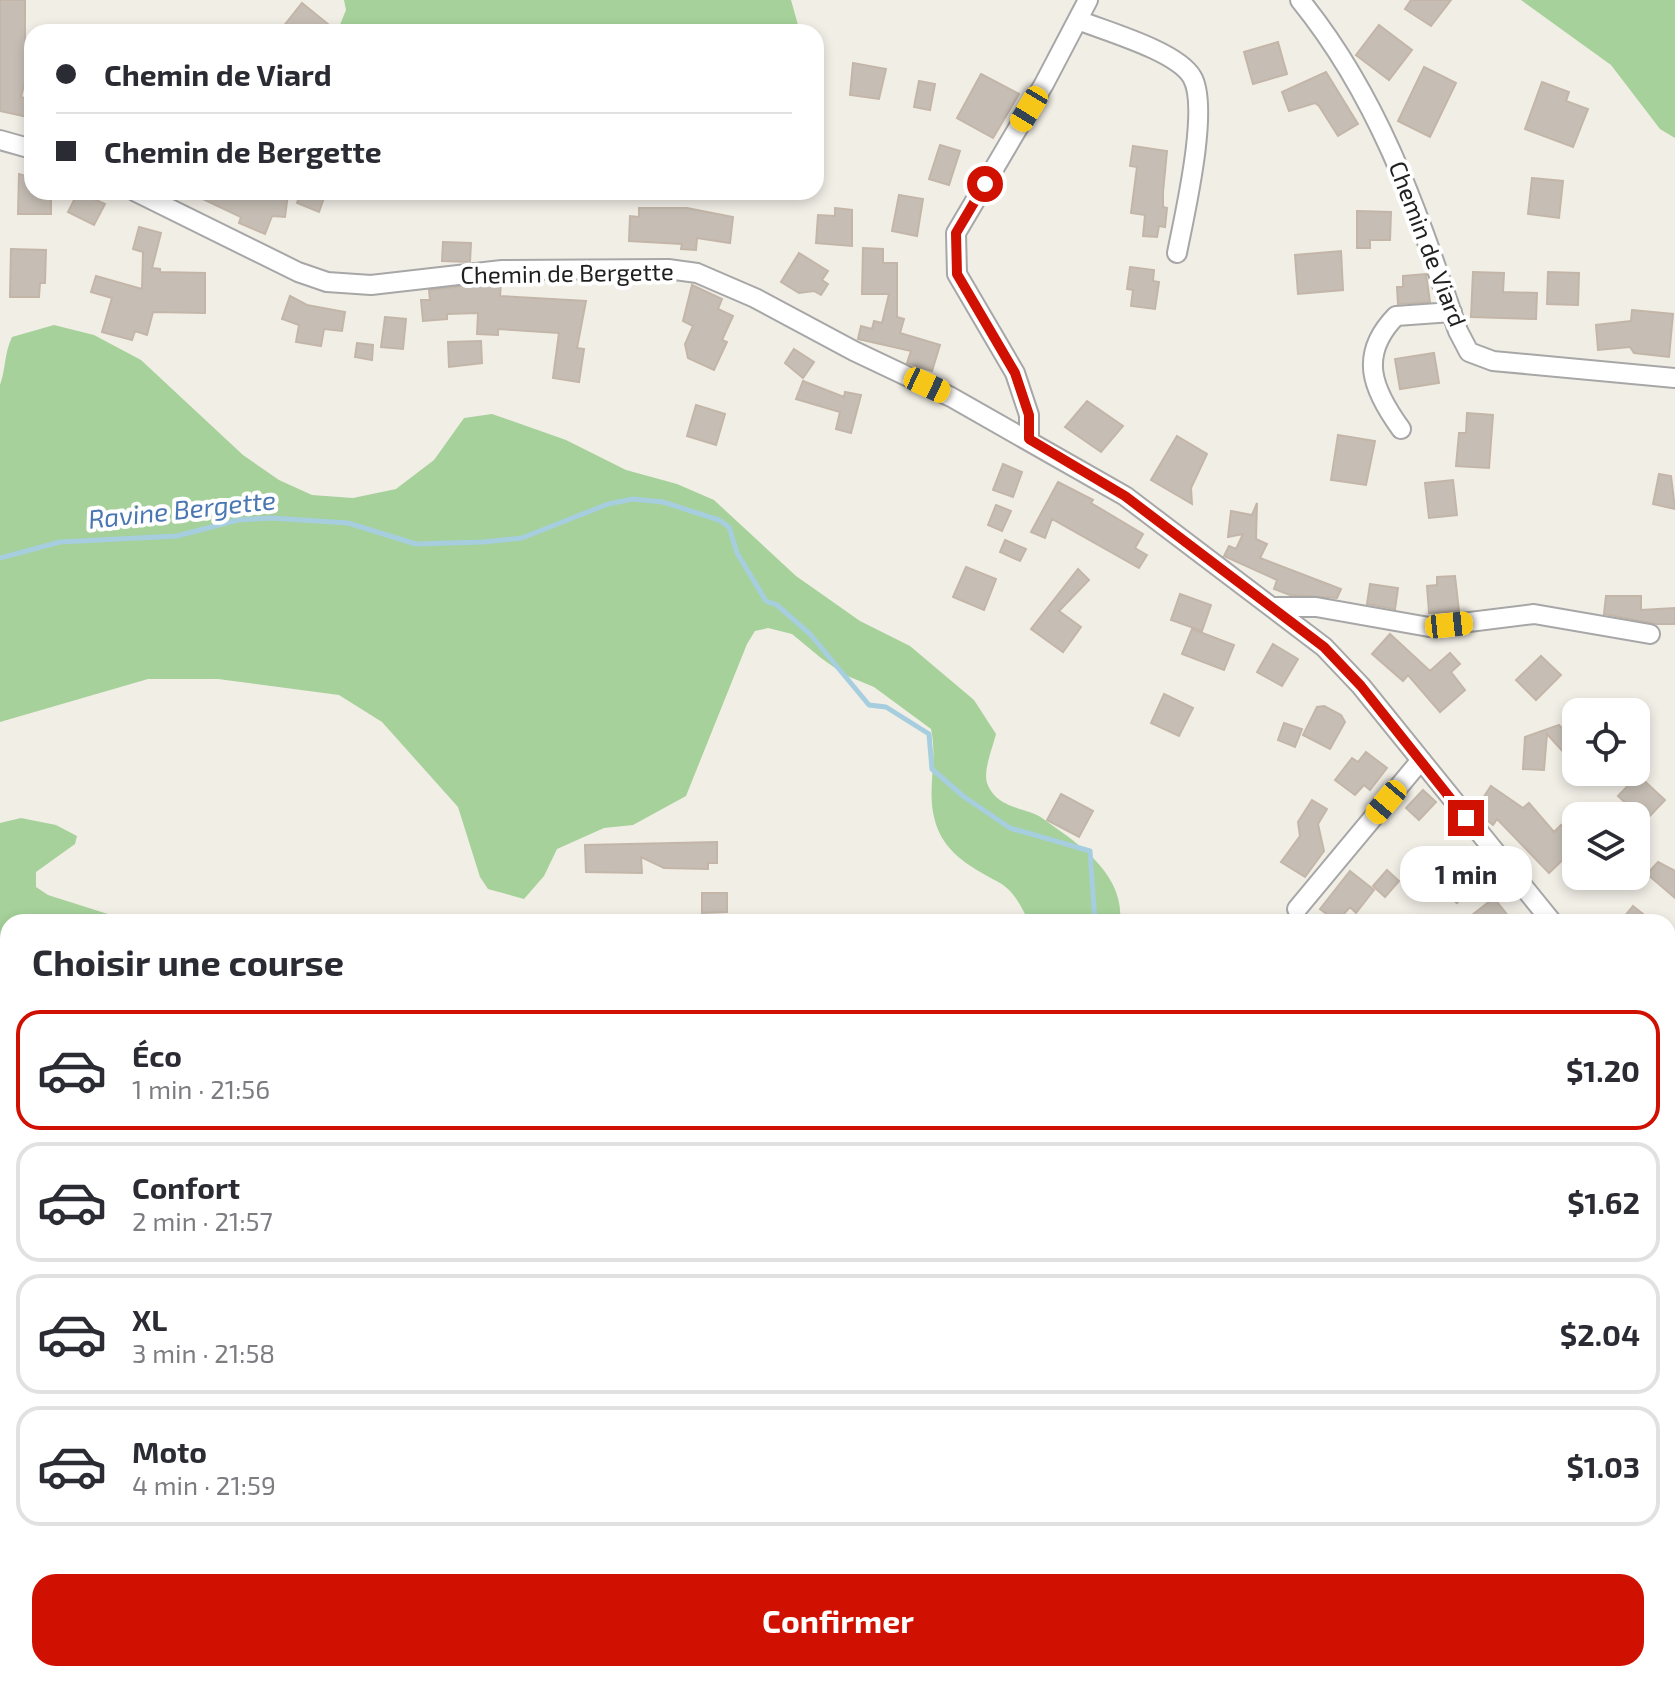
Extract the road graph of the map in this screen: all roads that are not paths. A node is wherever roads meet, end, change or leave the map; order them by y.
1 (1088, 0) edge
2 (1300, 0) edge
3 (1078, 20) junction
4 (0, 140) edge
5 (24, 147) edge
6 (152, 200) edge
7 (1177, 253) dead end
8 (1452, 312) junction
9 (1675, 378) edge
10 (1401, 429) dead end
11 (1029, 439) junction
12 (1276, 607) junction
13 (1650, 634) dead end
14 (1421, 760) junction
15 (1297, 909) dead end
16 (1546, 914) edge

1 - 3 street
2 - 8 street, Chemin de Viard
3 - 7 street
3 - 11 street
4 - 5 street
6 - 11 street, Chemin de Bergette
8 - 9 street, Chemin de Viard
8 - 10 street
11 - 12 street, Chemin de Bergette
12 - 13 street
12 - 14 street, Chemin de Bergette
14 - 15 street
14 - 16 street, Chemin de Bergette

